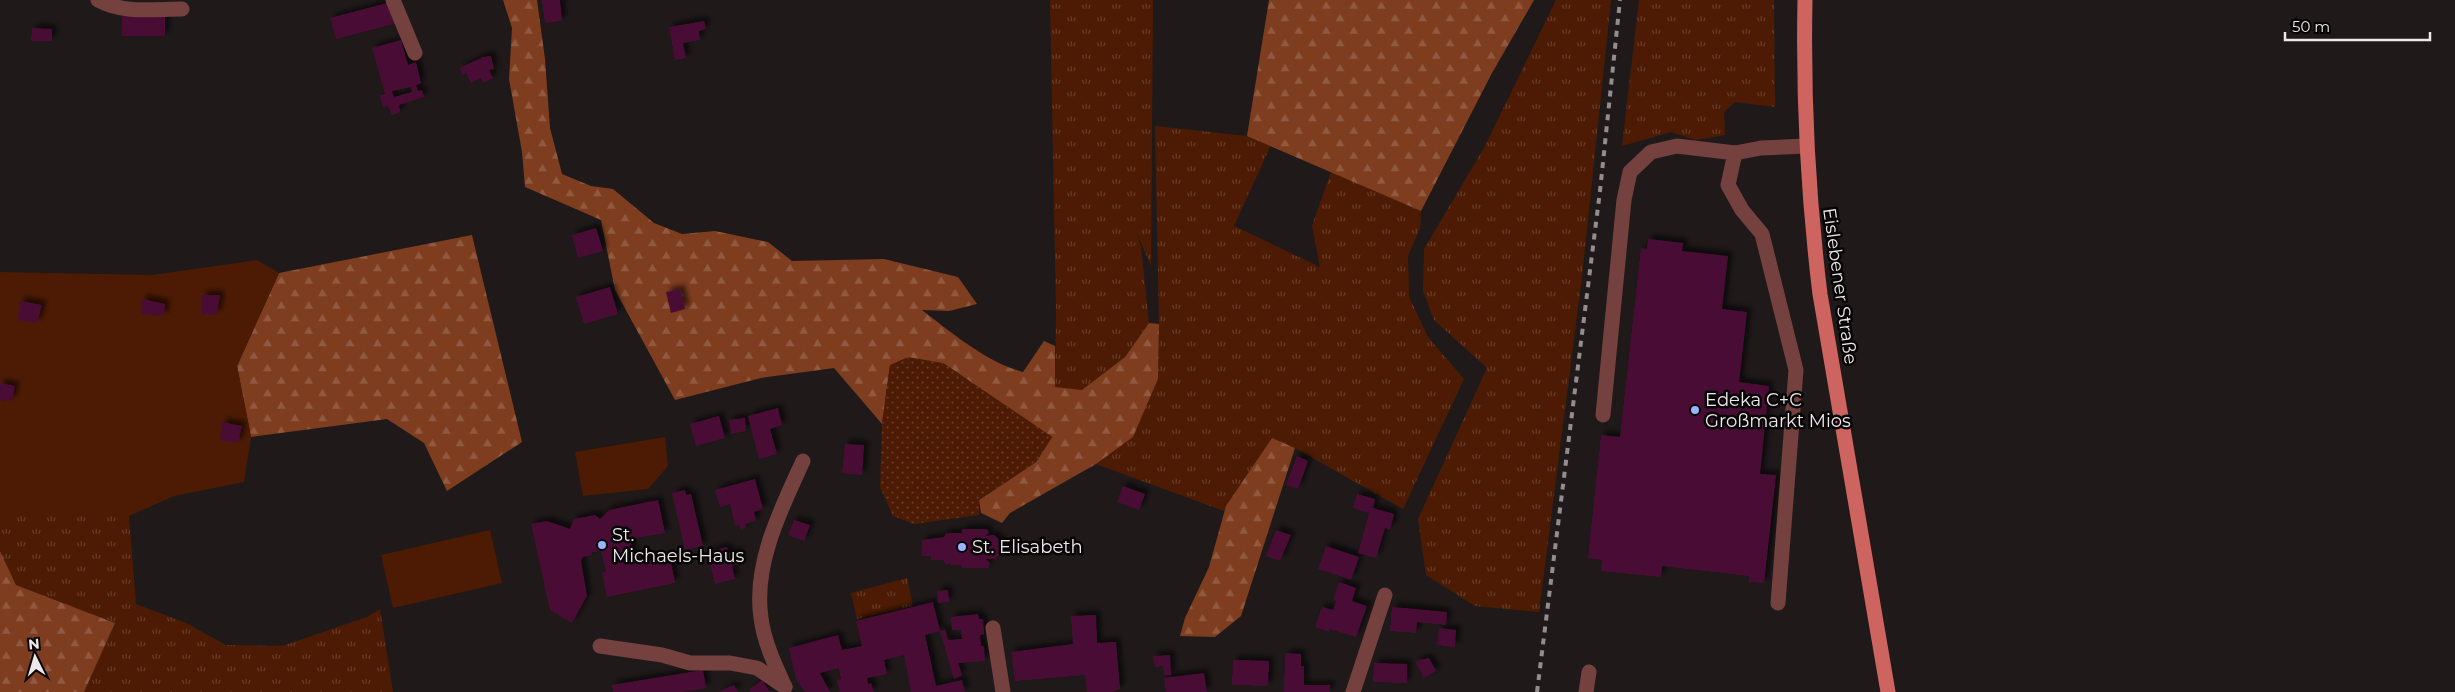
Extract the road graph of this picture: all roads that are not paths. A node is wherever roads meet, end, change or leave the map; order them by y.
1 (98, 0) edge
2 (393, 0) edge
3 (1805, 0) edge
4 (182, 9) dead end
5 (415, 53) dead end
6 (1806, 146) junction
7 (1735, 153) junction
8 (1603, 415) dead end
9 (803, 461) dead end
10 (1385, 594) dead end
11 (1778, 603) dead end
12 (993, 628) dead end
13 (600, 646) dead end
14 (1589, 672) dead end
15 (787, 690) edge
16 (1003, 692) edge
17 (1353, 692) edge
18 (1586, 692) edge
19 (1888, 692) edge

1 - 4 street
2 - 5 street
3 - 6 main road, Eislebener Straße
6 - 7 street
6 - 19 main road, Eislebener Straße
7 - 8 street
7 - 11 street
9 - 15 street
10 - 17 street
12 - 16 street
13 - 15 street
14 - 18 street

